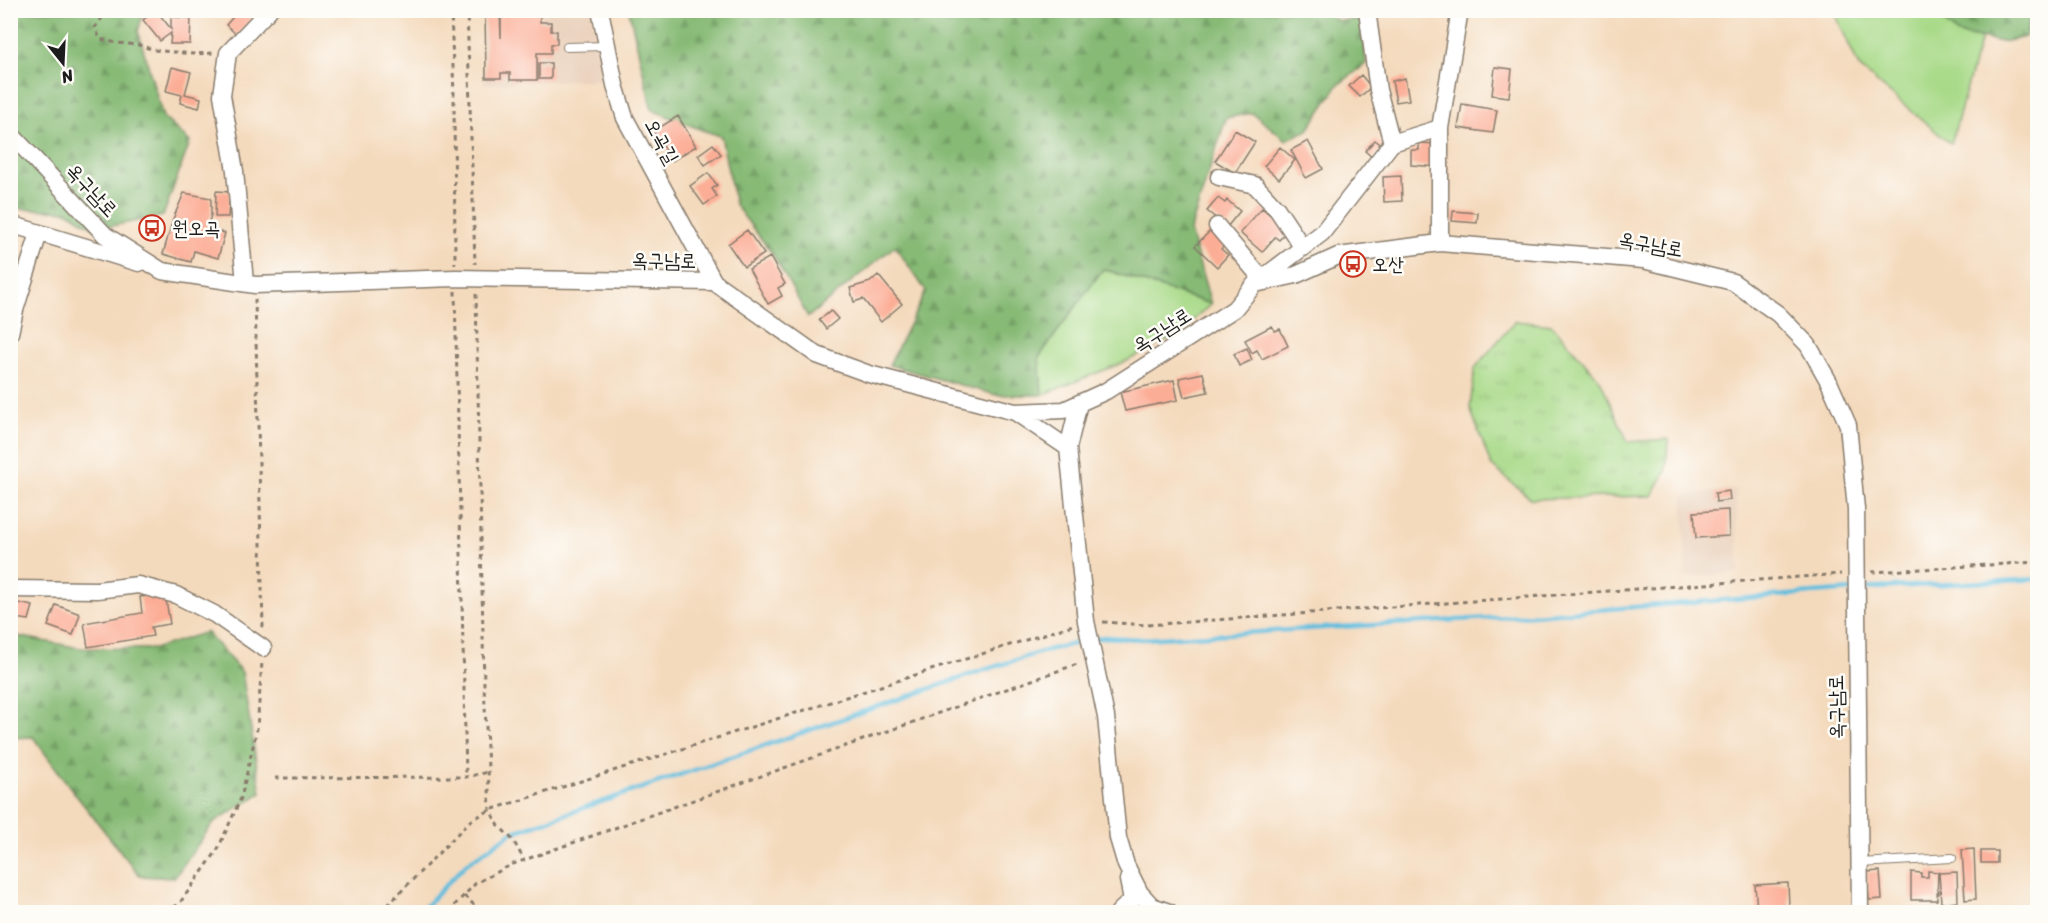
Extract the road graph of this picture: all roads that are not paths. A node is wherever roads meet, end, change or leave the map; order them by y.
1 (269, 10) edge
2 (600, 10) edge
3 (1368, 10) edge
4 (1460, 10) edge
5 (606, 46) junction
6 (567, 47) dead end
7 (1440, 128) junction
8 (10, 133) edge
9 (1392, 143) junction
10 (1219, 177) dead end
11 (10, 224) edge
12 (1217, 226) dead end
13 (39, 233) junction
14 (1440, 243) junction
15 (1303, 248) junction
16 (162, 271) junction
17 (1259, 281) junction
18 (714, 282) junction
19 (250, 284) junction
20 (10, 333) edge
21 (1079, 404) junction
22 (1015, 412) junction
23 (1068, 448) junction
24 (10, 589) edge
25 (263, 648) road end
26 (1952, 858) dead end
27 (1858, 863) junction
28 (1126, 865) junction
29 (1146, 909) edge
30 (1119, 912) edge
31 (1170, 912) edge
32 (1860, 912) edge

1 - 19 street
2 - 5 street, 오곡길
3 - 9 street
4 - 7 street
5 - 6 lane
5 - 18 street, 오곡길
7 - 9 street
7 - 14 street
8 - 16 street, 옥구남로
9 - 15 street
10 - 15 street
11 - 13 street
12 - 17 street
13 - 16 street
13 - 20 street
14 - 17 street, 옥구남로
14 - 27 street, 옥구남로
15 - 17 street
16 - 19 street, 옥구남로
17 - 21 street, 옥구남로
18 - 19 street, 옥구남로
18 - 22 street, 옥구남로
21 - 22 street, 옥구남로
21 - 23 street
22 - 23 street
23 - 28 street
24 - 25 street
26 - 27 lane
27 - 32 street, 옥구남로
28 - 29 street
28 - 30 street
29 - 31 street

